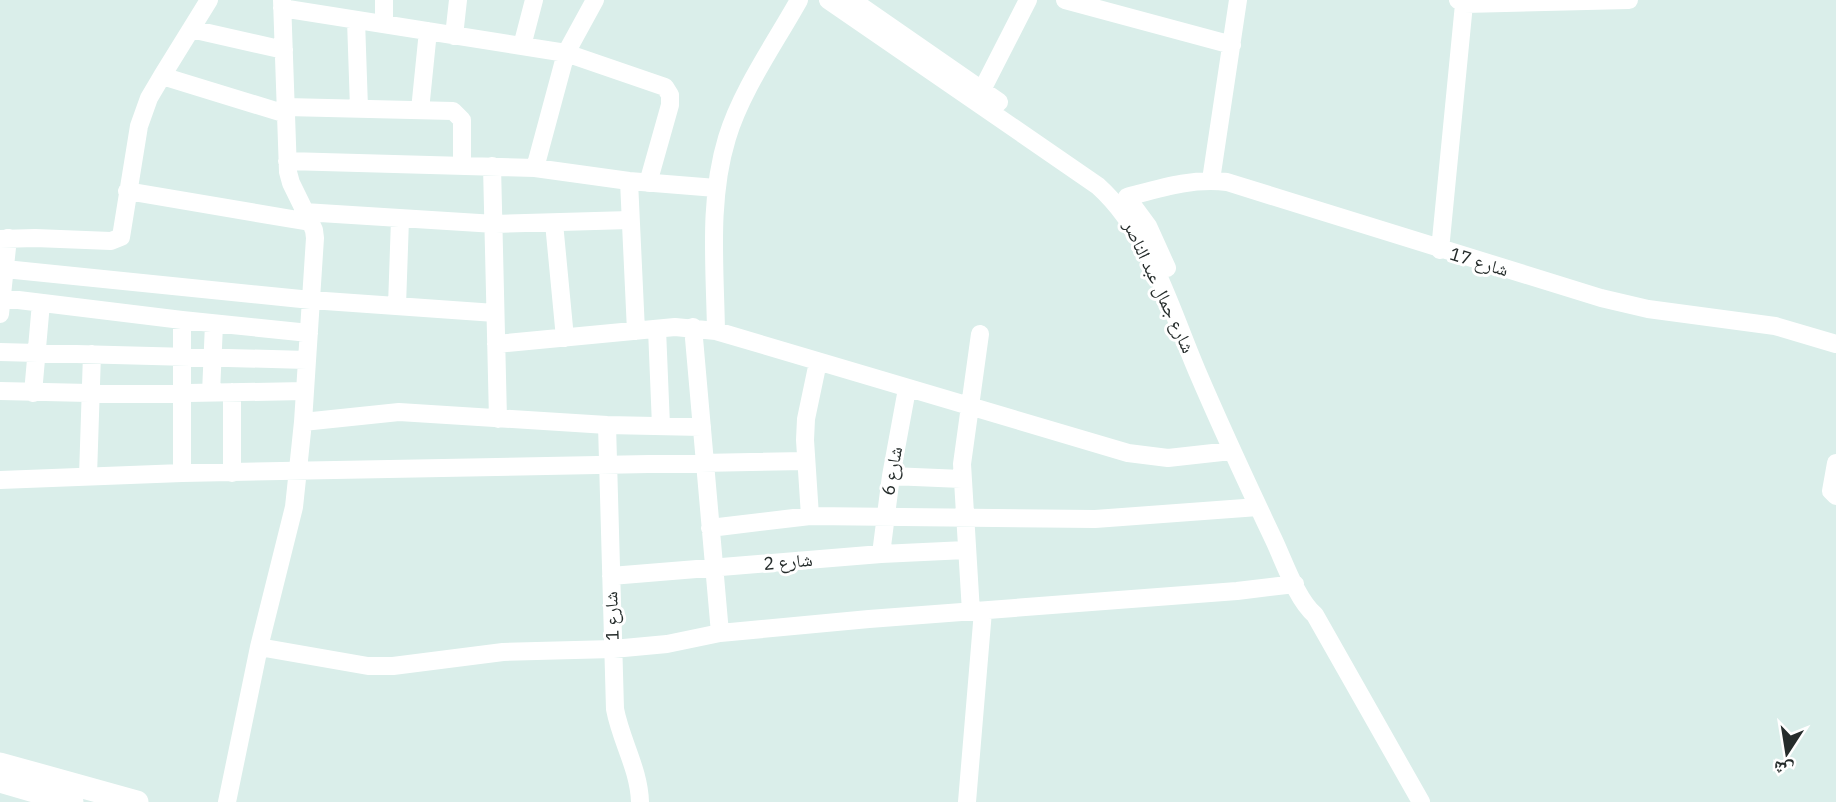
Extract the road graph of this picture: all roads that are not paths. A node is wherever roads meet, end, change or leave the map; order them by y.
1 (209, 0) edge
2 (384, 0) edge
3 (458, 0) edge
4 (534, 0) edge
5 (595, 0) edge
6 (799, 0) edge
7 (828, 0) edge
8 (852, 0) edge
9 (1028, 0) edge
10 (1065, 0) edge
11 (1238, 0) edge
12 (1629, 0) edge
13 (1461, 2) edge
14 (282, 4) edge
15 (335, 8) edge
16 (356, 20) junction
17 (384, 24) junction
18 (191, 29) junction
19 (428, 31) junction
20 (454, 36) junction
21 (522, 46) junction
22 (1232, 46) junction
23 (284, 50) junction
24 (566, 53) junction
25 (162, 76) junction
26 (954, 77) junction
27 (982, 90) junction
28 (359, 108) junction
29 (286, 110) junction
30 (420, 110) junction
31 (286, 161) junction
32 (462, 166) junction
33 (492, 166) junction
34 (535, 167) junction
35 (1211, 180) junction
36 (629, 181) junction
37 (648, 183) junction
38 (716, 188) junction
39 (127, 191) junction
40 (1127, 197) junction
41 (307, 217) junction
42 (400, 219) junction
43 (631, 220) junction
44 (554, 223) junction
45 (495, 224) junction
46 (4, 239) edge
47 (1440, 250) junction
48 (5, 269) junction
49 (107, 280) junction
50 (311, 300) junction
51 (41, 303) junction
52 (1, 306) edge
53 (397, 306) junction
54 (102, 311) junction
55 (495, 313) junction
56 (182, 320) junction
57 (214, 324) junction
58 (692, 327) junction
59 (657, 329) junction
60 (636, 331) junction
61 (716, 331) junction
62 (309, 332) junction
63 (980, 334) dead end
64 (565, 338) junction
65 (496, 344) junction
66 (1836, 344) edge
67 (0, 352) edge
68 (36, 353) junction
69 (92, 354) junction
70 (182, 357) junction
71 (212, 358) junction
72 (307, 360) junction
73 (818, 362) junction
74 (907, 389) junction
75 (0, 391) edge
76 (305, 391) junction
77 (232, 392) junction
78 (33, 393) junction
79 (182, 393) junction
80 (211, 393) junction
81 (91, 394) junction
82 (970, 407) junction
83 (498, 419) junction
84 (303, 422) junction
85 (607, 425) junction
86 (661, 426) junction
87 (702, 427) junction
88 (1231, 451) junction
89 (806, 461) junction
90 (1836, 463) edge
91 (705, 464) junction
92 (608, 465) junction
93 (299, 472) junction
94 (182, 473) junction
95 (232, 473) junction
96 (891, 475) junction
97 (89, 476) junction
98 (962, 479) junction
99 (0, 480) edge
100 (1836, 496) edge
101 (1258, 507) junction
102 (810, 516) junction
103 (885, 516) junction
104 (963, 519) junction
105 (710, 528) junction
106 (966, 550) junction
107 (881, 554) junction
108 (714, 568) junction
109 (611, 576) junction
110 (1295, 584) junction
111 (977, 612) junction
112 (1315, 615) junction
113 (720, 633) junction
114 (259, 647) junction
115 (613, 649) junction
116 (0, 764) edge
117 (0, 781) edge
118 (72, 802) edge
119 (137, 802) edge
120 (227, 802) edge
121 (640, 802) edge
122 (967, 802) edge
123 (1421, 802) edge

1 - 18 street
2 - 17 street
3 - 20 street
4 - 21 street
5 - 24 street
6 - 38 street
7 - 26 street, شارع جمال عبد الناصر
8 - 26 street, شارع جمال عبد الناصر
9 - 27 street
10 - 22 street
11 - 22 street
12 - 13 street
13 - 47 street
14 - 15 street
14 - 23 street
15 - 16 street
16 - 17 street
16 - 28 street
17 - 19 street
18 - 23 street
18 - 25 street
19 - 20 street
19 - 30 street
20 - 21 street
21 - 24 street
22 - 35 street
23 - 29 street
24 - 34 street
24 - 37 street
25 - 29 street
25 - 39 street
26 - 27 street, شارع جمال عبد الناصر
26 - 88 street, شارع جمال عبد الناصر
27 - 40 street, شارع جمال عبد الناصر
28 - 29 street
28 - 30 street
29 - 31 street
30 - 32 street
31 - 32 street
31 - 41 street
32 - 33 street
33 - 34 street
33 - 45 street
34 - 36 street
35 - 40 street, شارع 17
35 - 47 street, شارع 17
36 - 37 street
36 - 43 street
37 - 38 street
38 - 61 street
39 - 41 street
39 - 46 street
40 - 112 street, شارع جمال عبد الناصر
41 - 42 street
41 - 50 street
42 - 45 street
42 - 53 street
43 - 44 street
43 - 60 street
44 - 45 street
44 - 64 street
45 - 55 street
46 - 48 street
47 - 66 street, شارع 17
48 - 49 street
48 - 52 street
49 - 50 street
49 - 54 street
50 - 53 street
50 - 62 street
51 - 52 street
51 - 54 street
51 - 68 street
53 - 55 street
54 - 56 street
55 - 65 street
56 - 57 street
56 - 70 street
57 - 62 street
57 - 71 street
58 - 59 street
58 - 61 street
58 - 87 street
59 - 60 street
59 - 86 street
60 - 64 street
61 - 73 street
62 - 72 street
63 - 82 street
64 - 65 street
65 - 83 street
67 - 68 street
68 - 69 street
68 - 78 street
69 - 70 street
69 - 81 street
70 - 71 street
70 - 79 street
71 - 72 street
71 - 80 street
72 - 76 street
73 - 74 street
73 - 89 street
74 - 82 street
74 - 96 street, شارع 6
75 - 78 street
76 - 77 street
76 - 84 street
77 - 80 street
77 - 95 street
78 - 81 street
79 - 80 street
79 - 81 street
79 - 94 street
81 - 97 street
82 - 88 street
82 - 98 street
83 - 84 street
83 - 85 street
84 - 93 street
85 - 86 street
85 - 92 street, شارع 1
86 - 87 street
87 - 91 street
88 - 101 street, شارع جمال عبد الناصر
89 - 91 street
89 - 102 street
90 - 100 street
91 - 92 street
91 - 105 street
92 - 93 street
92 - 109 street, شارع 1
93 - 95 street
93 - 114 street
94 - 95 street
94 - 97 street
96 - 98 street
96 - 103 street, شارع 6
97 - 99 street
98 - 104 street
101 - 104 street
101 - 110 street, شارع جمال عبد الناصر
102 - 103 street
102 - 105 street
103 - 104 street
103 - 107 street, شارع 6
104 - 106 street
105 - 108 street
106 - 107 street, شارع 2
106 - 111 street
107 - 108 street, شارع 2
108 - 109 street, شارع 2
108 - 113 street
109 - 115 street, شارع 1
110 - 111 street
110 - 112 street, شارع جمال عبد الناصر
111 - 113 street
111 - 122 street
112 - 123 street, شارع جمال عبد الناصر
113 - 115 street
114 - 115 street
114 - 120 street
115 - 121 street, شارع 1
116 - 119 main road
117 - 118 main road

